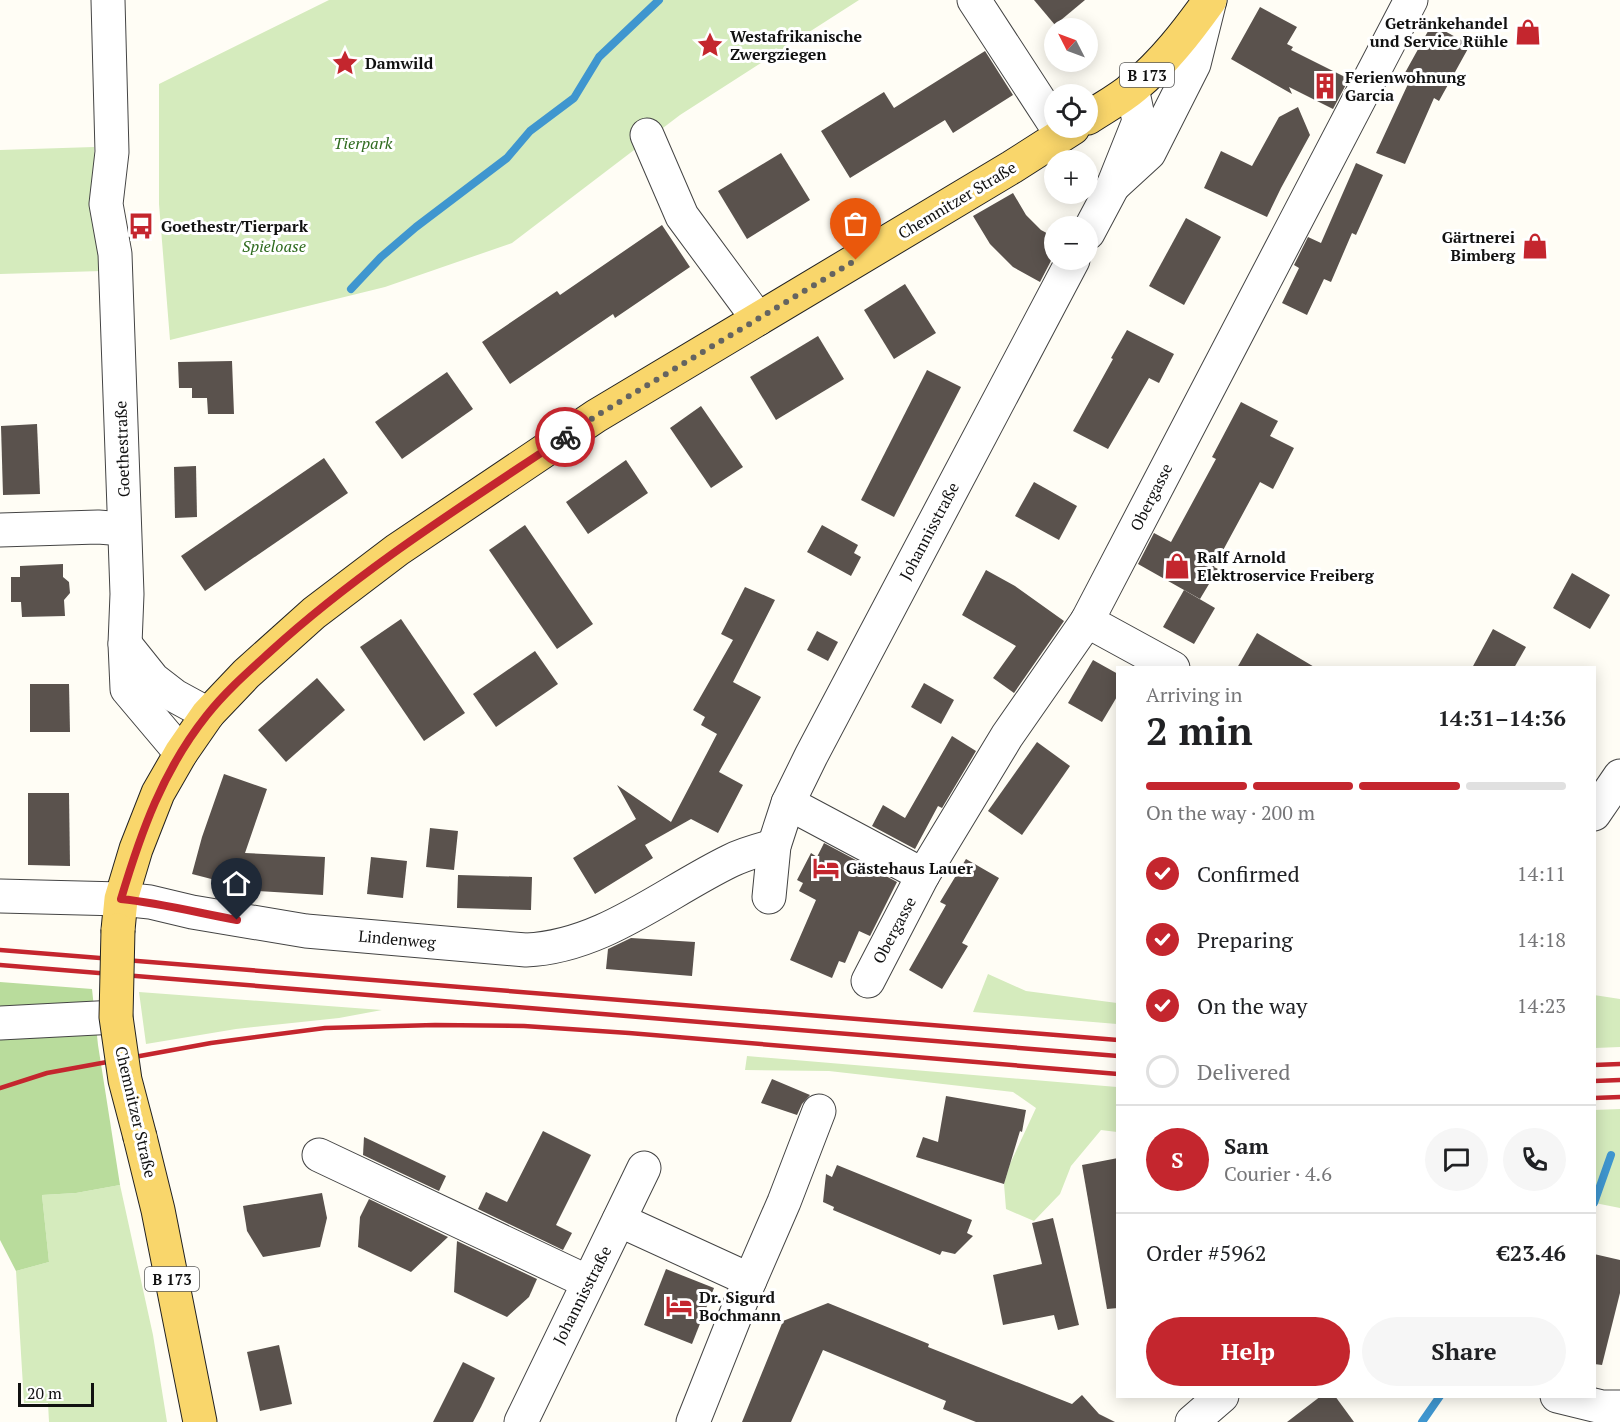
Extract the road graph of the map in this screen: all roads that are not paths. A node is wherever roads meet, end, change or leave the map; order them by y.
1 (108, 0) edge
2 (974, 0) edge
3 (1210, 0) edge
4 (1411, 0) edge
5 (1132, 88) junction
6 (1044, 95) edge
7 (1098, 108) edge
8 (647, 135) dead end
9 (1051, 138) edge
10 (1113, 186) junction
11 (1097, 216) edge
12 (1068, 270) edge
13 (758, 319) junction
14 (124, 529) junction
15 (0, 530) edge
16 (1087, 621) junction
17 (125, 644) junction
18 (1169, 666) edge
19 (208, 714) junction
20 (181, 753) junction
21 (1620, 776) edge
22 (788, 803) junction
23 (1596, 811) edge
24 (774, 846) junction
25 (923, 875) junction
26 (0, 897) edge
27 (769, 897) dead end
28 (120, 914) junction
29 (868, 981) dead end
30 (116, 1017) junction
31 (0, 1023) edge
32 (819, 1111) dead end
33 (319, 1155) dead end
34 (644, 1168) dead end
35 (619, 1220) junction
36 (750, 1280) junction
37 (588, 1282) junction
38 (1220, 1398) edge
39 (1563, 1398) edge
40 (1607, 1412) edge
41 (200, 1422) edge
42 (520, 1422) edge
43 (693, 1422) edge
44 (1192, 1422) edge

1 - 14 street, Goethestraße
2 - 6 street
3 - 5 main road, Chemnitzer Straße / B 173
3 - 10 street
4 - 16 street, Obergasse
5 - 7 main road, Chemnitzer Straße / B 173
5 - 10 street
8 - 13 street
9 - 13 main road, Chemnitzer Straße / B 173
10 - 11 street
12 - 22 street, Johannisstraße
13 - 19 main road, Chemnitzer Straße / B 173
14 - 15 street
14 - 17 street, Goethestraße
16 - 18 street
16 - 25 street, Obergasse
17 - 19 street
17 - 20 street, Goethestraße
19 - 20 main road, Chemnitzer Straße / B 173
20 - 28 main road, Chemnitzer Straße / B 173
21 - 23 street
22 - 24 street, Johannisstraße
22 - 25 street
24 - 27 street, Johannisstraße
24 - 28 street, Lindenweg
25 - 29 street, Obergasse
26 - 28 street, Lindenweg
28 - 30 main road, Chemnitzer Straße / B 173, bridge
30 - 31 street
30 - 41 main road, Chemnitzer Straße / B 173, bridge
32 - 36 street
33 - 37 street
34 - 35 street, Johannisstraße
35 - 36 street
35 - 37 street, Johannisstraße
36 - 43 street
37 - 42 street, Johannisstraße
38 - 44 street
39 - 40 street

